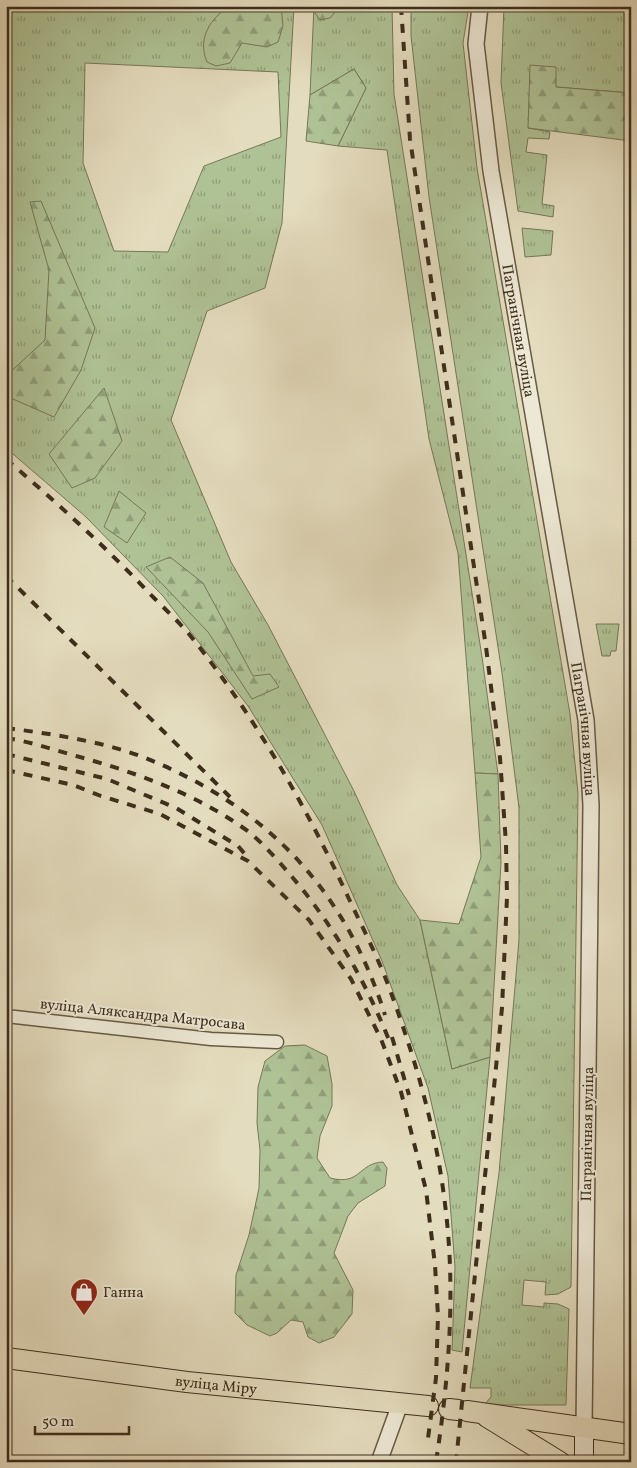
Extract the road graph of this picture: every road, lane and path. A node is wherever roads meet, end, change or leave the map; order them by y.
1 (480, 6) edge
2 (6, 1016) edge
3 (277, 1042) dead end
4 (6, 1358) edge
5 (400, 1404) junction
6 (428, 1406) dead end
7 (584, 1428) junction
8 (631, 1434) edge
9 (379, 1462) edge
10 (560, 1462) edge
11 (584, 1462) edge

1 - 7 street, Пагранічная вуліца
2 - 3 street, вуліца Аляксандра Матросава
4 - 5 main road, вуліца Міру
5 - 6 main road, вуліца Міру
5 - 9 street
7 - 8 main road
7 - 10 main road
7 - 11 main road, Пагранічная вуліца

